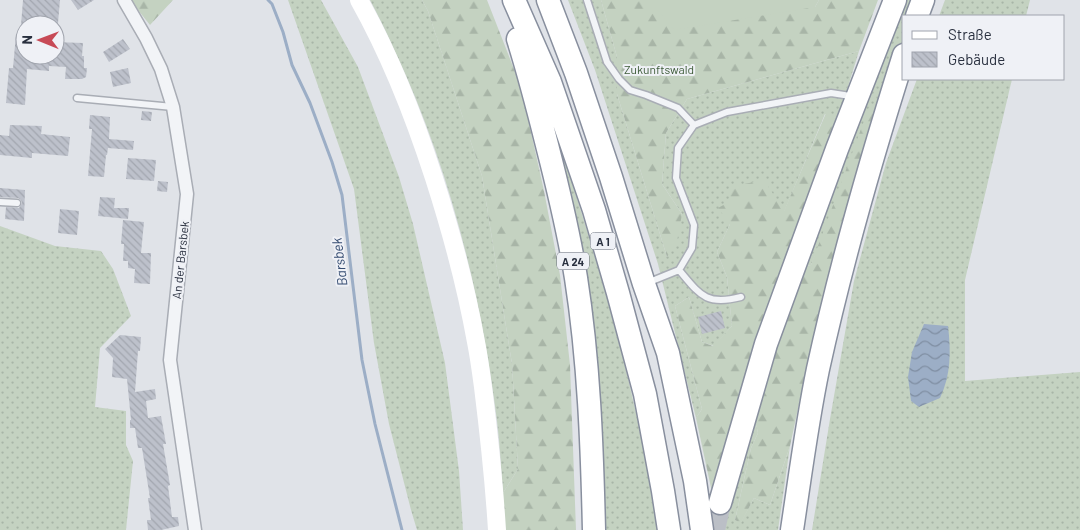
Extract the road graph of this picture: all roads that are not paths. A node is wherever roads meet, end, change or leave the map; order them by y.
1 (124, 0) edge
2 (359, 0) edge
3 (505, 0) edge
4 (514, 0) edge
5 (548, 0) edge
6 (587, 0) edge
7 (895, 0) edge
8 (923, 0) edge
9 (917, 15) edge
10 (902, 61) edge
11 (77, 98) dead end
12 (856, 98) junction
13 (172, 107) junction
14 (694, 125) junction
15 (0, 202) edge
16 (17, 203) dead end
17 (679, 270) junction
18 (644, 284) junction
19 (741, 297) dead end
20 (680, 486) junction
21 (720, 503) tunnel mouth
22 (195, 530) edge
23 (497, 530) edge
24 (594, 530) edge
25 (669, 530) edge
26 (690, 530) edge
27 (702, 530) edge
28 (792, 530) edge

1 - 13 street, An der Barsbek
2 - 23 main road
3 - 24 highway, A 24
4 - 20 highway, A 1
5 - 18 highway, A 1
6 - 14 lane
7 - 12 highway
8 - 9 highway
10 - 28 highway
11 - 13 lane
12 - 14 lane
12 - 21 highway
13 - 22 street, An der Barsbek
14 - 17 lane
15 - 16 lane
17 - 18 lane
17 - 19 lane
18 - 20 highway, A 1
20 - 25 highway, A 1
20 - 26 highway, A 1
20 - 27 highway, A 1

